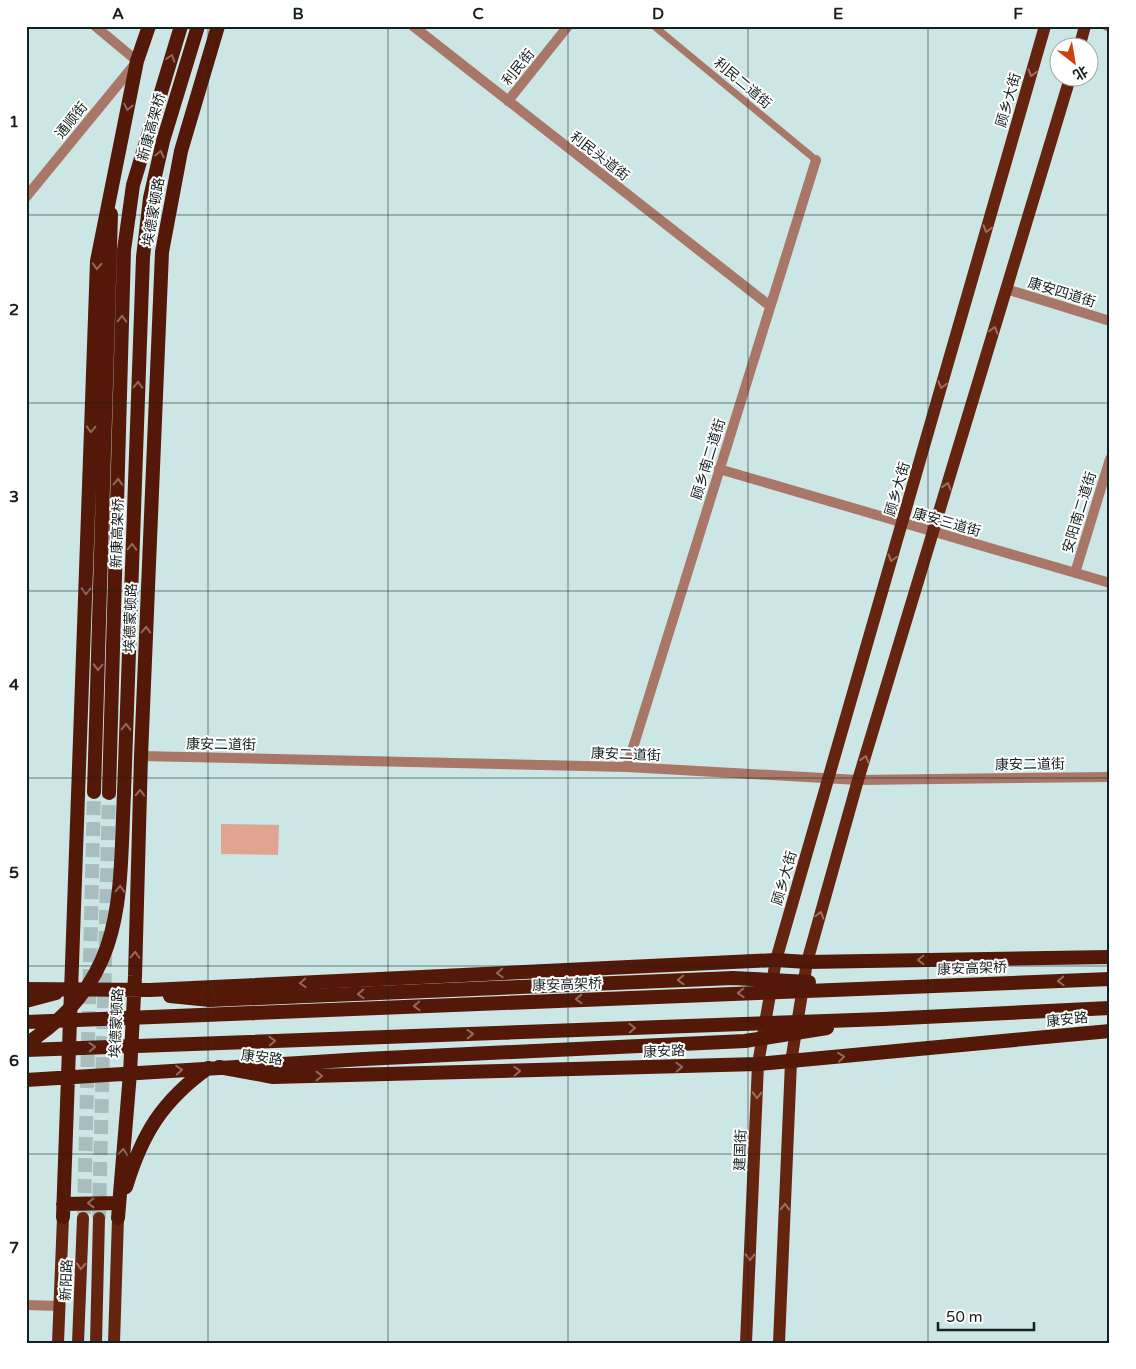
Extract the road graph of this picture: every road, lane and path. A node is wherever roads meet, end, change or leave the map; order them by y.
1 (95, 26) edge
2 (149, 26) edge
3 (181, 26) edge
4 (198, 26) edge
5 (218, 26) edge
6 (413, 26) edge
7 (568, 26) edge
8 (654, 26) edge
9 (1045, 26) edge
10 (137, 61) junction
11 (1067, 88) edge
12 (508, 101) junction
13 (816, 160) joint
14 (26, 197) edge
15 (111, 198) junction
16 (1006, 289) junction
17 (770, 306) junction
18 (1110, 320) edge
19 (1110, 460) edge
20 (719, 469) junction
21 (902, 524) junction
22 (933, 533) junction
23 (1075, 573) junction
24 (1110, 583) edge
25 (141, 756) junction
26 (627, 766) junction
27 (1110, 777) edge
28 (828, 779) junction
29 (858, 780) junction
30 (94, 792) tunnel mouth
31 (109, 793) tunnel mouth
32 (1110, 957) edge
33 (776, 960) junction
34 (807, 962) junction
35 (1110, 979) edge
36 (887, 987) junction
37 (26, 989) edge
38 (66, 989) junction
39 (150, 990) junction
40 (26, 1001) edge
41 (1110, 1008) edge
42 (883, 1019) junction
43 (26, 1022) edge
44 (1110, 1031) edge
45 (26, 1044) edge
46 (26, 1050) edge
47 (791, 1062) junction
48 (758, 1064) junction
49 (214, 1067) junction
50 (130, 1073) junction
51 (66, 1078) junction
52 (26, 1080) edge
53 (63, 1210) junction
54 (118, 1211) junction
55 (84, 1218) tunnel mouth
56 (99, 1218) tunnel mouth
57 (26, 1305) edge
58 (59, 1306) junction
59 (58, 1343) edge
60 (78, 1343) edge
61 (96, 1343) edge
62 (114, 1343) edge
63 (746, 1343) edge
64 (779, 1343) edge

1 - 10 street
2 - 10 highway
31 -> 3 highway, 埃德蒙顿路
45 -> 4 highway, 新康高架桥, bridge
25 -> 5 highway, 埃德蒙顿路
6 - 12 street, 利民头道街
7 - 12 street, 利民街
8 - 13 lane, 利民二道街
9 -> 21 main road, 顾乡大街
10 - 14 street, 通顺街
10 -> 15 highway
11 - 16 main road
12 - 17 street, 利民头道街
13 - 17 street, 顾乡南二道街
15 -> 30 highway
15 -> 51 highway
16 - 18 street, 康安四道街
22 -> 16 main road
17 - 20 street, 顾乡南二道街
19 - 23 street, 安阳南二道街
20 - 21 street, 康安三道街
20 - 26 street, 顾乡南二道街
21 - 22 street, 康安三道街
21 -> 28 main road, 顾乡大街
22 - 23 street, 康安三道街
29 -> 22 main road
23 - 24 street, 康安三道街
25 - 26 street, 康安二道街
50 -> 25 highway, 埃德蒙顿路
26 - 28 street, 康安二道街
27 - 29 street, 康安二道街
28 - 29 street, 康安二道街
28 - 33 main road, 顾乡大街
34 -> 29 main road
32 -> 34 highway
33 - 34 highway
33 -> 39 highway
33 - 48 main road, 建国街
34 - 47 main road
35 -> 36 highway, 康安高架桥, bridge
36 -> 39 highway, bridge
36 -> 43 highway, 康安高架桥, bridge
37 - 38 highway
38 - 39 highway
38 - 40 highway
41 - 42 highway, bridge
46 -> 42 highway, bridge
42 - 49 highway, 康安路, bridge
47 -> 44 highway, 康安路
47 - 48 highway, 康安路
64 -> 47 main road
49 -> 48 highway, 康安路
48 -> 63 main road, 建国街
50 -> 49 highway, 康安路
49 - 54 highway
50 - 51 highway, 康安路
54 -> 50 highway, 埃德蒙顿路
51 - 52 highway, 康安路
51 - 53 highway
54 -> 53 highway
53 - 58 main road
54 - 62 main road
55 -> 60 main road, 新阳路
56 - 61 main road
57 - 58 street
58 - 59 main road

